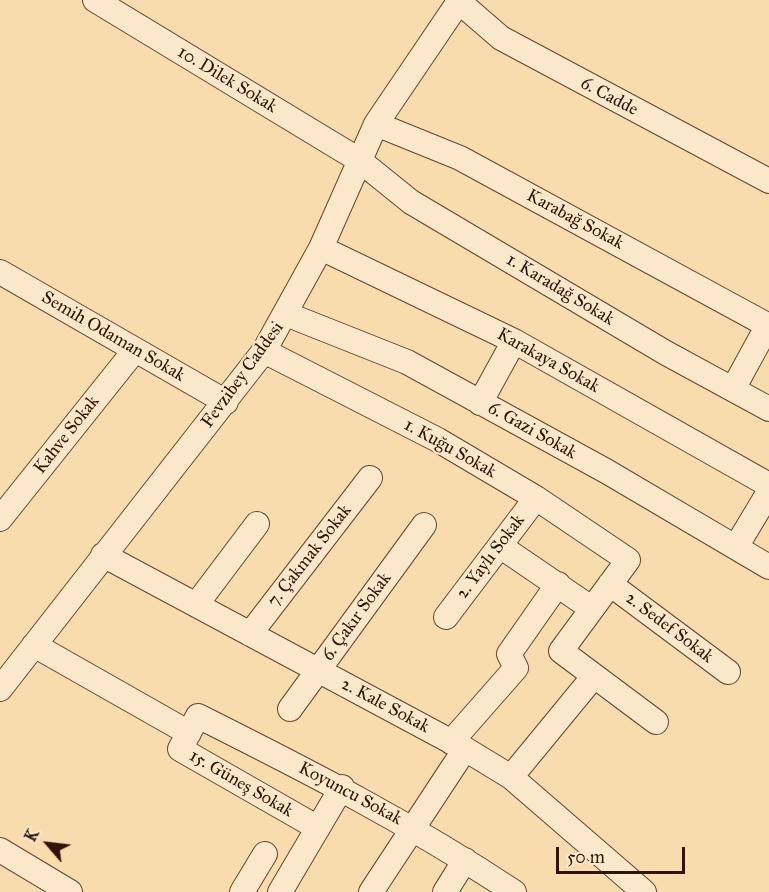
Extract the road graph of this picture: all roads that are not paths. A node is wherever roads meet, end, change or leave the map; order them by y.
1 (95, 0) edge
2 (459, 1) edge
3 (376, 124) junction
4 (359, 160) junction
5 (769, 181) edge
6 (321, 248) junction
7 (3, 279) edge
8 (286, 314) junction
9 (769, 325) edge
10 (514, 341) junction
11 (135, 350) junction
12 (264, 351) junction
13 (733, 389) junction
14 (226, 402) junction
15 (480, 403) junction
16 (769, 409) edge
17 (370, 478) dead end
18 (769, 484) edge
19 (769, 492) edge
20 (536, 498) junction
21 (0, 519) edge
22 (257, 524) dead end
23 (424, 525) dead end
24 (500, 546) junction
25 (736, 547) junction
26 (103, 555) junction
27 (769, 567) edge
28 (558, 584) junction
29 (610, 584) junction
30 (196, 605) junction
31 (591, 608) junction
32 (446, 617) dead end
33 (250, 634) junction
34 (34, 645) junction
35 (319, 671) junction
36 (728, 672) dead end
37 (594, 676) junction
38 (0, 689) edge
39 (290, 709) dead end
40 (656, 722) dead end
41 (189, 733) junction
42 (458, 745) junction
43 (511, 777) junction
44 (342, 787) junction
45 (412, 827) junction
46 (318, 828) junction
47 (0, 850) edge
48 (265, 854) dead end
49 (465, 860) junction
50 (70, 892) edge
51 (242, 892) edge
52 (280, 892) edge
53 (371, 892) edge
54 (445, 892) edge
55 (514, 892) edge
56 (644, 892) edge

1 - 4 street, 10. Dilek Sokak
2 - 3 street, Fevzibey Caddesi
2 - 5 street, 6. Cadde
3 - 4 street, Fevzibey Caddesi
3 - 9 street, Karabağ Sokak
4 - 6 street, Fevzibey Caddesi
4 - 13 street, 1. Karadağ Sokak
6 - 8 street, Fevzibey Caddesi
6 - 10 street, Karakaya Sokak
7 - 11 street, Semih Odaman Sokak
8 - 12 street, Fevzibey Caddesi
8 - 15 street, 6. Gazi Sokak
9 - 13 street
10 - 15 street
10 - 18 street, Karakaya Sokak
11 - 14 street, Semih Odaman Sokak
11 - 21 street, Kahve Sokak
12 - 14 street, Fevzibey Caddesi
12 - 20 street, 1. Kuğu Sokak
13 - 16 street, 1. Karadağ Sokak
14 - 26 street, Fevzibey Caddesi
15 - 25 street, 6. Gazi Sokak
17 - 33 street, 7. Çakmak Sokak
19 - 25 street
20 - 24 street, 2. Yaylı Sokak
20 - 29 street, 1. Kuğu Sokak
22 - 30 street
23 - 35 street, 6. Çakır Sokak
24 - 28 street
24 - 32 street, 2. Yaylı Sokak
25 - 27 street, 6. Gazi Sokak
26 - 30 street, 2. Kale Sokak
26 - 34 street, Fevzibey Caddesi
28 - 31 street
28 - 42 street
29 - 31 street
29 - 36 street, 2. Sedef Sokak
30 - 33 street, 2. Kale Sokak
31 - 37 street
33 - 35 street, 2. Kale Sokak
34 - 38 street, Fevzibey Caddesi
34 - 41 street
35 - 39 street, 6. Çakır Sokak
35 - 42 street, 2. Kale Sokak
37 - 40 street
37 - 43 street
41 - 44 street, Koyuncu Sokak
41 - 46 street, 15. Güneş Sokak
42 - 43 street, 2. Kale Sokak
42 - 45 street
43 - 56 street, 2. Kale Sokak
44 - 45 street, Koyuncu Sokak
44 - 46 street
45 - 49 street, Koyuncu Sokak
45 - 53 street
46 - 52 street
47 - 50 street
48 - 51 street
49 - 54 street
49 - 55 street, Koyuncu Sokak

